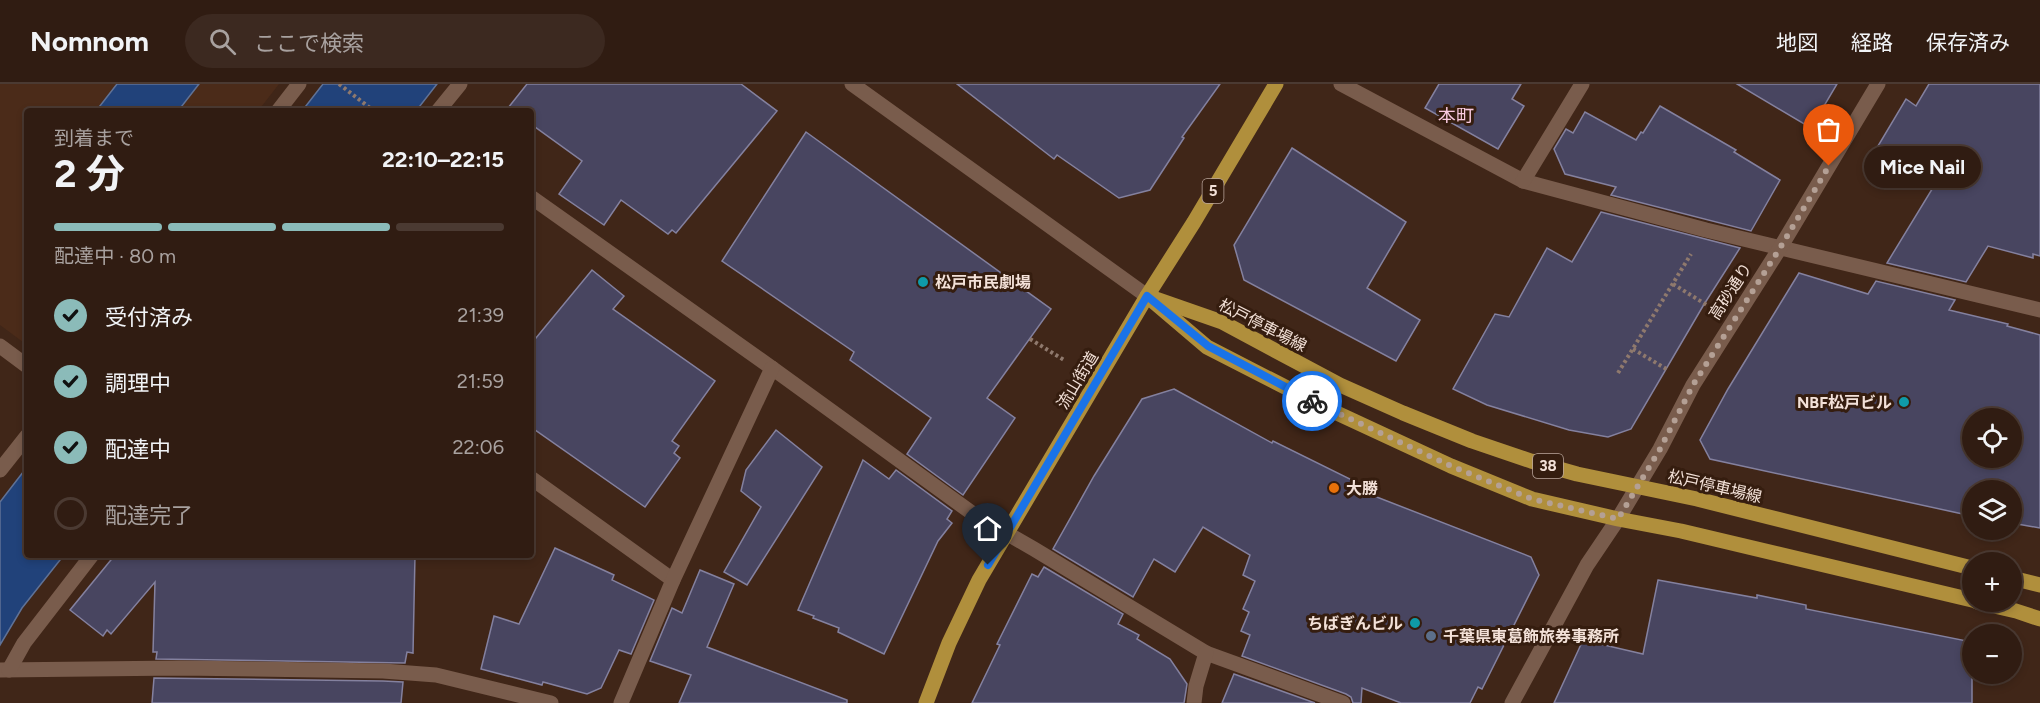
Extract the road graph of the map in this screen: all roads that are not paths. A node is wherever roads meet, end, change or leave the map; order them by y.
1 (299, 84) edge
2 (460, 84) edge
3 (852, 84) edge
4 (1276, 84) edge
5 (1341, 84) edge
6 (1582, 84) edge
7 (1878, 84) edge
8 (280, 108) edge
9 (440, 108) edge
10 (1524, 181) junction
11 (534, 199) edge
12 (1780, 248) junction
13 (1147, 296) junction
14 (2040, 310) edge
15 (0, 346) edge
16 (24, 364) edge
17 (772, 368) junction
18 (24, 440) edge
19 (0, 470) edge
20 (534, 480) edge
21 (1638, 487) junction
22 (1618, 519) junction
23 (1006, 533) junction
24 (90, 558) edge
25 (1962, 565) edge
26 (673, 580) junction
27 (2022, 580) edge
28 (2040, 585) edge
29 (1962, 598) edge
30 (2019, 612) edge
31 (2040, 619) edge
32 (1206, 653) junction
33 (4, 670) edge
34 (551, 703) edge
35 (621, 703) edge
36 (926, 703) edge
37 (1194, 703) edge
38 (1343, 703) edge
39 (1512, 703) edge

1 - 8 street
2 - 9 street
3 - 13 street
4 - 13 main road, 流山街道 / 5
5 - 10 street
6 - 10 street
7 - 12 street, 高砂通り
10 - 12 street
11 - 17 street
12 - 14 street
12 - 21 street, 高砂通り
13 - 21 main road, 松戸停車場線 / 38
13 - 22 main road, 38
13 - 23 main road, 流山街道 / 5
15 - 16 street
17 - 23 street
17 - 26 street
18 - 19 street
20 - 26 street
21 - 22 street, 高砂通り
21 - 25 main road, 松戸停車場線 / 38
22 - 29 main road, 38
22 - 39 street, 高砂通り
23 - 32 street
23 - 36 main road, 流山街道 / 5
24 - 33 street
26 - 35 street
27 - 28 main road
30 - 31 main road
32 - 37 street
32 - 38 street
33 - 34 street

